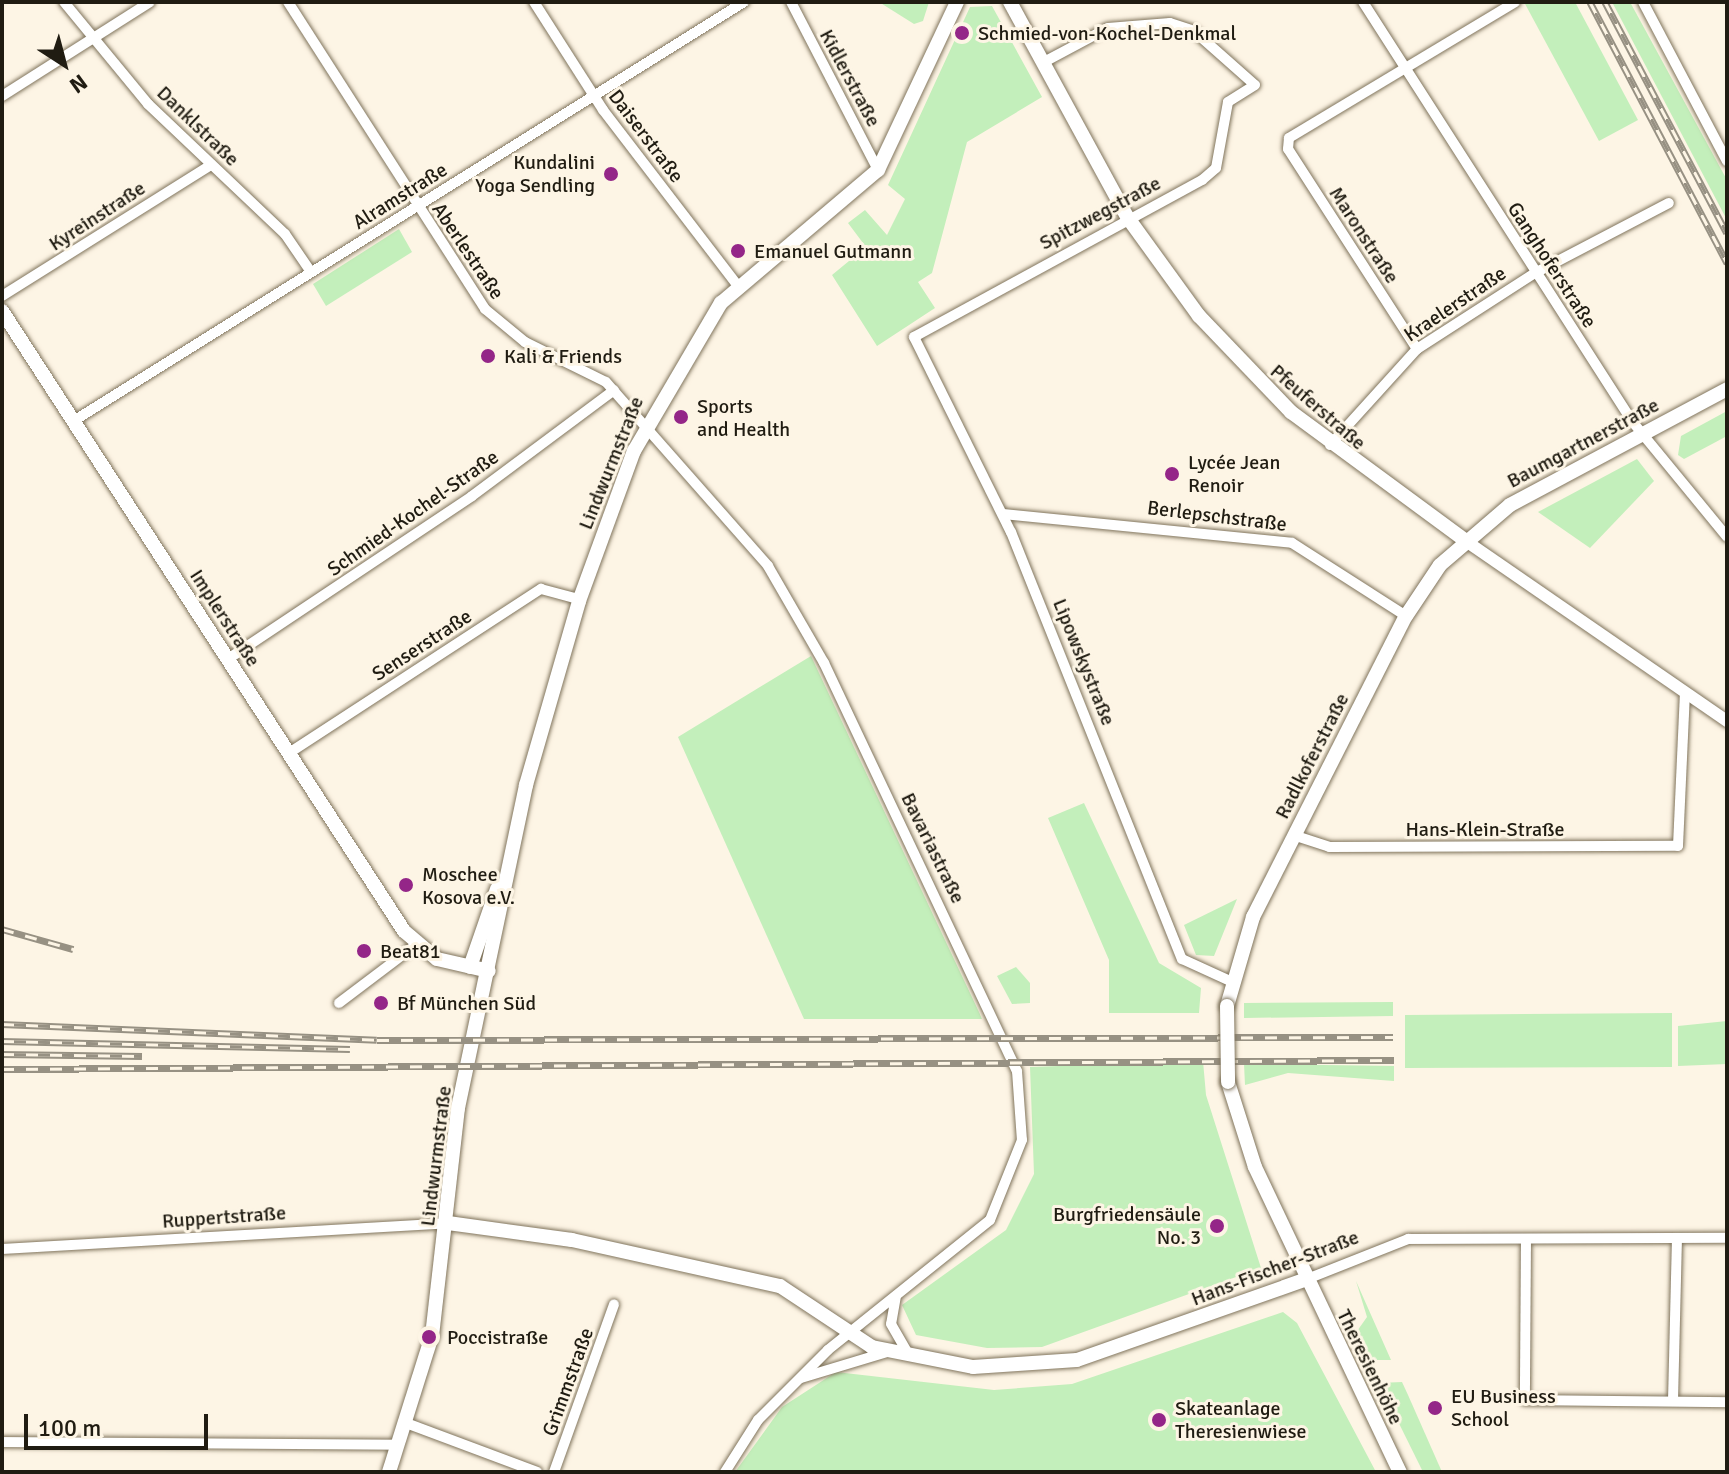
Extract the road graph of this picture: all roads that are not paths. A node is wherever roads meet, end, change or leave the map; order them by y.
1 (64, 2) edge
2 (150, 2) edge
3 (288, 2) edge
4 (534, 2) edge
5 (744, 2) edge
6 (791, 2) edge
7 (957, 2) edge
8 (1010, 2) edge
9 (1363, 2) edge
10 (1515, 2) edge
11 (1643, 2) edge
12 (94, 37) junction
13 (1044, 62) junction
14 (1405, 67) junction
15 (593, 95) junction
16 (2, 96) edge
17 (1727, 161) edge
18 (211, 165) junction
19 (878, 170) junction
20 (1669, 203) dead end
21 (417, 207) junction
22 (1128, 218) junction
23 (311, 272) junction
24 (1535, 273) junction
25 (738, 286) junction
26 (2, 296) edge
27 (2, 311) edge
28 (914, 337) joint
29 (1417, 349) junction
30 (1727, 389) edge
31 (614, 390) junction
32 (75, 420) junction
33 (646, 424) junction
34 (1641, 434) junction
35 (1330, 445) junction
36 (1003, 514) junction
37 (1727, 537) edge
38 (1463, 539) junction
39 (579, 599) junction
40 (1406, 616) junction
41 (228, 659) junction
42 (1685, 694) junction
43 (1727, 721) edge
44 (289, 753) junction
45 (1293, 835) junction
46 (513, 843) junction
47 (417, 944) junction
48 (468, 966) junction
49 (489, 971) junction
50 (1230, 981) junction
51 (339, 1003) dead end
52 (448, 1223) junction
53 (1677, 1238) junction
54 (1727, 1238) edge
55 (1526, 1239) junction
56 (2, 1249) edge
57 (1307, 1279) junction
58 (896, 1294) junction
59 (614, 1304) dead end
60 (849, 1332) junction
61 (887, 1352) junction
62 (910, 1357) junction
63 (799, 1379) junction
64 (1673, 1401) junction
65 (1727, 1402) edge
66 (406, 1423) junction
67 (2, 1442) edge
68 (398, 1445) junction
69 (389, 1472) edge
70 (537, 1472) edge
71 (554, 1472) edge
72 (725, 1472) edge
73 (1400, 1472) edge

1 - 12 street, Danklstraße
2 - 12 street
3 - 21 street, Aberlestraße
4 - 15 street, Daiserstraße
5 - 15 street, Alramstraße
6 - 19 street, Kidlerstraße
7 - 19 main road, Lindwurmstraße
8 - 13 main road, Pfeuferstraße
9 - 14 street, Ganghoferstraße
10 - 14 street
11 - 17 street
12 - 16 street
12 - 18 street, Danklstraße
13 - 22 main road, Pfeuferstraße
13 - 22 street, Spitzwegstraße
14 - 24 street, Ganghoferstraße
14 - 29 street, Maronstraße
15 - 21 street, Alramstraße
15 - 25 street, Daiserstraße
18 - 23 street, Danklstraße
18 - 26 street, Kyreinstraße
19 - 25 main road, Lindwurmstraße
20 - 24 street, Kraelerstraße
21 - 23 street, Alramstraße
21 - 31 street, Aberlestraße
22 - 28 street, Spitzwegstraße
22 - 35 main road, Pfeuferstraße
23 - 32 street, Alramstraße
24 - 29 street, Kraelerstraße
24 - 34 street, Ganghoferstraße
25 - 33 main road, Lindwurmstraße
27 - 32 main road, Implerstraße
28 - 36 street, Lipowskystraße
29 - 35 street, Kraelerstraße
30 - 34 main road, Baumgartnerstraße
31 - 33 street, Aberlestraße
31 - 41 street, Schmied-Kochel-Straße
32 - 41 main road, Implerstraße
33 - 39 main road, Lindwurmstraße
33 - 58 street, Bavariastraße
34 - 37 street, Ganghoferstraße
34 - 38 main road, Baumgartnerstraße
35 - 38 main road, Pfeuferstraße
36 - 40 street, Berlepschstraße
36 - 50 street, Lipowskystraße
38 - 40 main road, Radlkoferstraße
38 - 42 street, Pfeuferstraße
39 - 44 street, Senserstraße
39 - 46 main road, Lindwurmstraße
40 - 45 main road, Radlkoferstraße
41 - 44 main road, Implerstraße
42 - 43 street, Pfeuferstraße
42 - 45 street, Hans-Klein-Straße
44 - 47 main road, Implerstraße
45 - 50 main road, Radlkoferstraße
46 - 48 main road, Lindwurmstraße
46 - 49 main road, Lindwurmstraße
47 - 48 main road
47 - 51 street
48 - 49 main road
49 - 52 main road, Lindwurmstraße
50 - 57 main road, Radlkoferstraße, bridge
52 - 56 street, Ruppertstraße
52 - 60 main road
52 - 66 main road, Lindwurmstraße
53 - 54 street, Hans-Fischer-Straße
53 - 55 street, Hans-Fischer-Straße
53 - 64 street
55 - 57 street, Hans-Fischer-Straße
55 - 64 street
57 - 62 main road, Hans-Fischer-Straße
57 - 73 main road, Theresienhöhe
58 - 60 street, Bavariastraße
58 - 62 street
59 - 71 street, Grimmstraße
60 - 61 main road, Hans-Fischer-Straße
60 - 63 street, Bavariastraße
61 - 62 main road, Hans-Fischer-Straße
61 - 63 street
63 - 72 street, Bavariastraße
64 - 65 street
66 - 68 main road, Lindwurmstraße
66 - 70 street
67 - 68 street
68 - 69 main road, Lindwurmstraße

